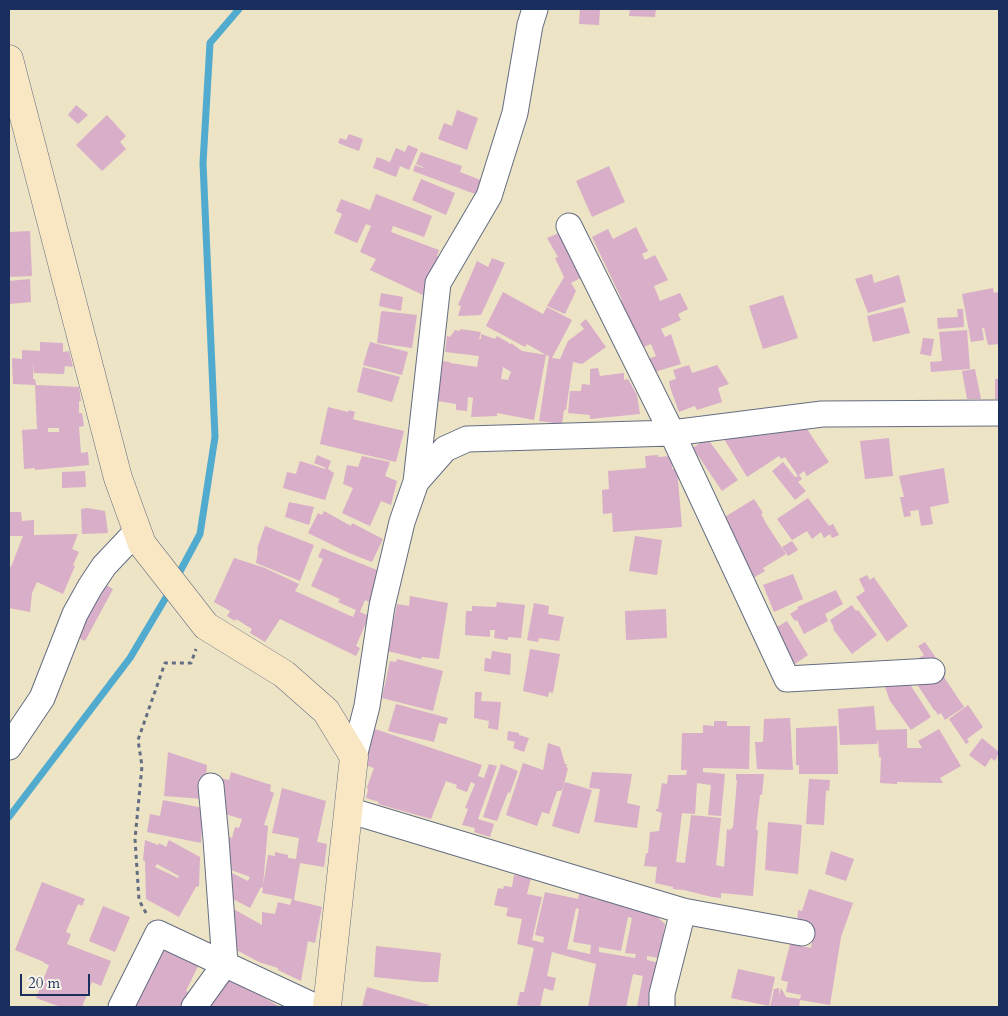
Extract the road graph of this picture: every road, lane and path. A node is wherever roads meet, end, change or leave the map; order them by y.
1 (535, 9) edge
2 (9, 59) edge
3 (569, 226) dead end
4 (999, 413) edge
5 (672, 433) junction
6 (416, 482) junction
7 (140, 538) junction
8 (206, 626) junction
9 (932, 671) dead end
10 (9, 747) edge
11 (354, 757) junction
12 (211, 786) dead end
13 (348, 810) junction
14 (683, 911) junction
15 (158, 933) junction
16 (802, 933) dead end
17 (224, 964) junction
18 (121, 1007) edge
19 (194, 1007) edge
20 (316, 1007) edge
21 (327, 1007) edge
22 (662, 1007) edge

1 - 6 street
2 - 7 street
3 - 5 street
4 - 5 street
5 - 6 street
5 - 9 street
6 - 11 street
7 - 8 street
7 - 10 street
8 - 11 street
8 - 15 path
11 - 13 street
12 - 17 street
13 - 14 street
13 - 21 street
14 - 16 street
14 - 22 street
15 - 17 street
15 - 18 street
17 - 19 street
17 - 20 street

